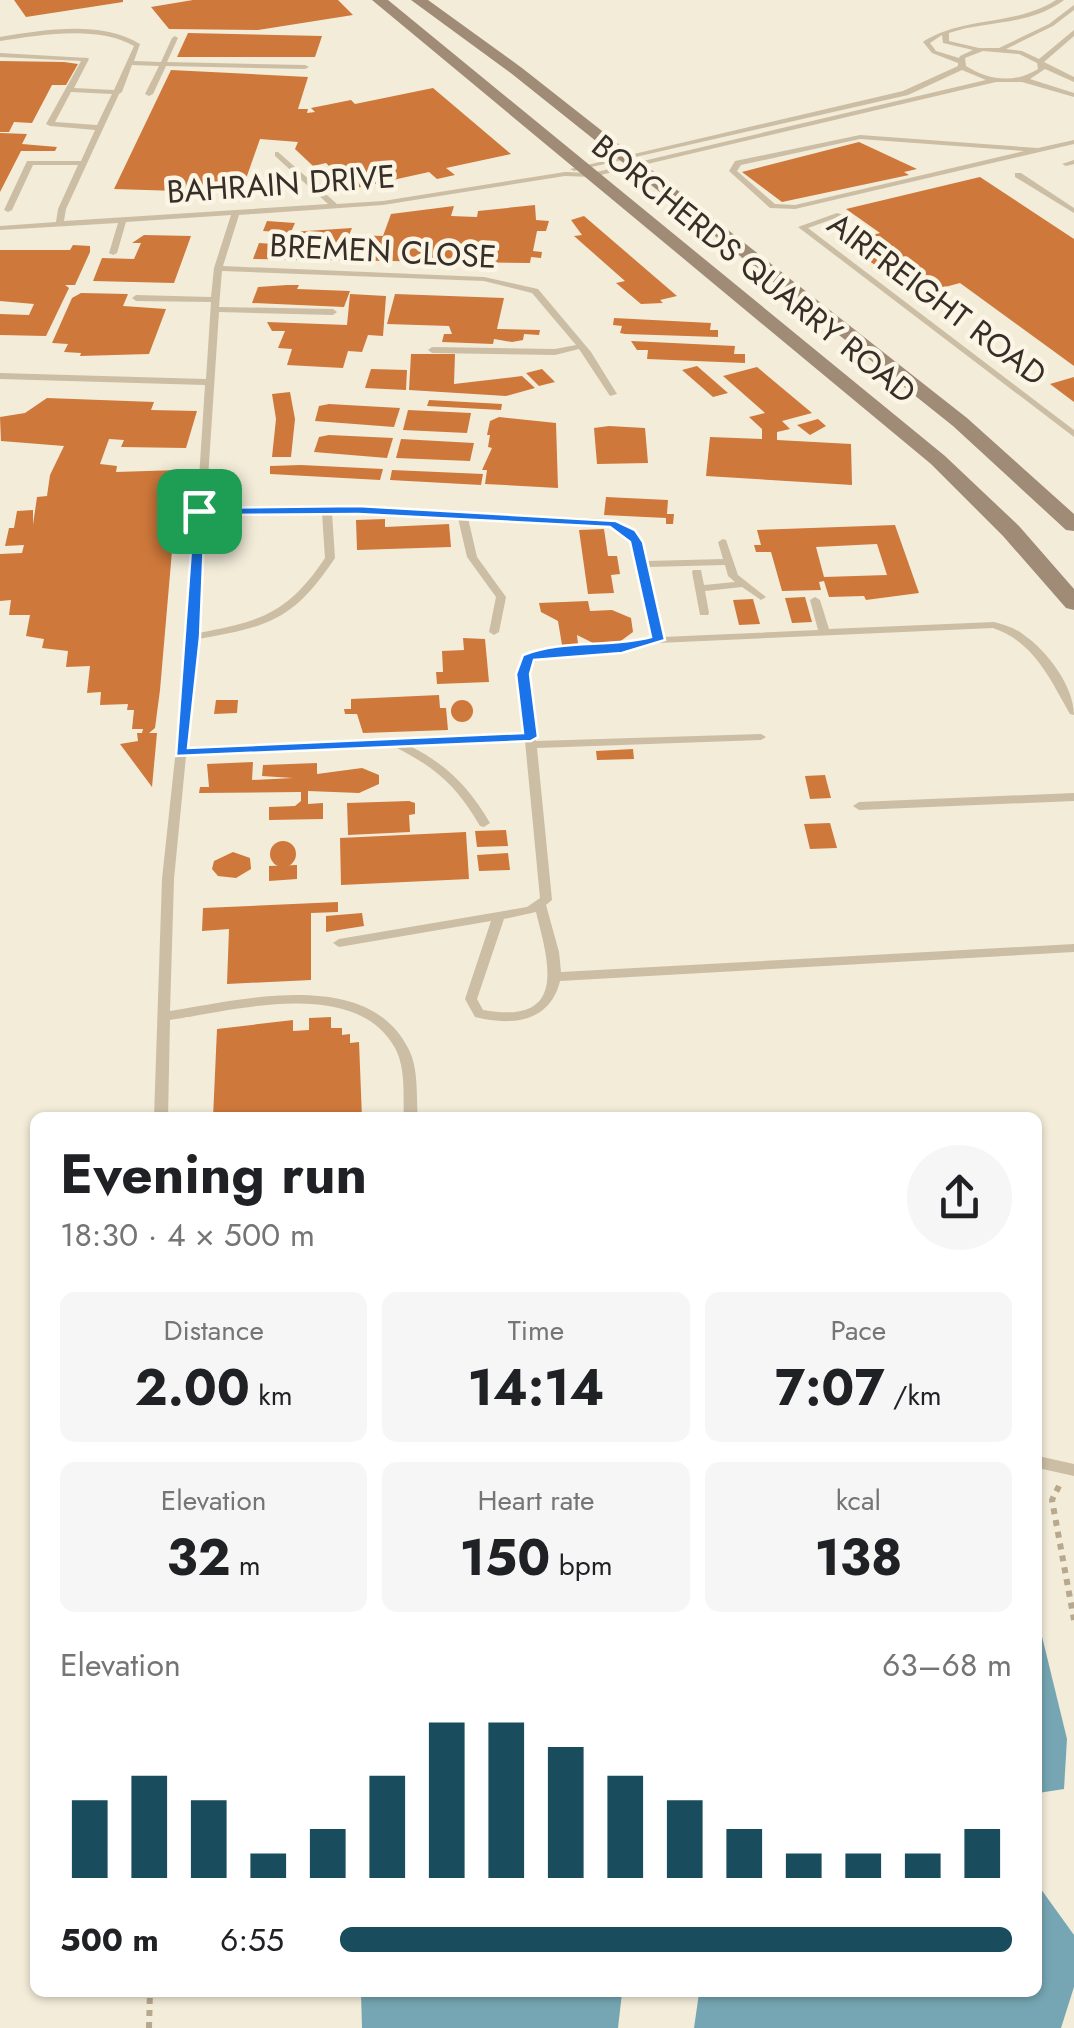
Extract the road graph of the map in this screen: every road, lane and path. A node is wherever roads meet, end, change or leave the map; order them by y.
1 (378, 0) edge
2 (418, 0) edge
3 (1061, 0) edge
4 (1074, 7) edge
5 (1074, 32) edge
6 (946, 34) junction
7 (1, 38) edge
8 (175, 38) dead end
9 (1000, 49) junction
10 (982, 50) junction
11 (0, 55) edge
12 (130, 63) junction
13 (164, 64) junction
14 (961, 64) junction
15 (1041, 64) junction
16 (305, 67) dead end
17 (997, 80) junction
18 (1022, 80) junction
19 (1074, 80) edge
20 (68, 90) junction
21 (118, 92) junction
22 (150, 94) dead end
23 (1074, 96) edge
24 (102, 128) junction
25 (1074, 142) edge
26 (1037, 150) junction
27 (278, 154) dead end
28 (631, 161) junction
29 (83, 163) junction
30 (579, 172) junction
31 (1018, 175) dead end
32 (336, 206) junction
33 (8, 210) dead end
34 (1074, 211) edge
35 (236, 214) junction
36 (840, 215) dead end
37 (122, 220) junction
38 (59, 225) junction
39 (0, 228) edge
40 (113, 254) dead end
41 (218, 268) junction
42 (136, 298) dead end
43 (215, 304) junction
44 (334, 312) dead end
45 (581, 346) junction
46 (432, 350) dead end
47 (0, 376) edge
48 (210, 382) junction
49 (613, 394) dead end
50 (1074, 434) edge
51 (199, 511) junction
52 (327, 511) junction
53 (462, 514) junction
54 (1074, 525) edge
55 (723, 542) dead end
56 (728, 562) junction
57 (644, 564) junction
58 (697, 572) dead end
59 (739, 585) junction
60 (700, 588) junction
61 (761, 597) dead end
62 (815, 600) dead end
63 (1074, 604) edge
64 (704, 613) dead end
65 (494, 632) dead end
66 (824, 632) junction
67 (193, 637) junction
68 (658, 640) junction
69 (1074, 712) edge
70 (761, 737) dead end
71 (531, 741) junction
72 (396, 743) junction
73 (181, 752) junction
74 (1074, 797) edge
75 (859, 806) dead end
76 (484, 823) dead end
77 (540, 906) junction
78 (499, 915) junction
79 (340, 943) dead end
80 (1074, 948) edge
81 (556, 977) junction
82 (165, 1016) junction
83 (161, 1112) edge
84 (410, 1112) edge
85 (1042, 1463) edge
86 (1070, 1470) edge
87 (1074, 1620) edge
88 (150, 1997) edge
89 (149, 2028) edge

1 - 30 main road, BORCHERDS QUARRY ROAD
2 - 28 main road, BORCHERDS QUARRY ROAD
3 - 6 lane
4 - 9 lane
5 - 15 lane
6 - 10 lane
6 - 14 lane
7 - 12 lane
8 - 13 lane
9 - 10 lane
9 - 15 lane
10 - 14 lane, BAHRAIN DRIVE
11 - 20 lane
12 - 13 lane
12 - 21 lane
13 - 16 lane
13 - 22 lane
14 - 17 lane
14 - 28 lane, BAHRAIN DRIVE
15 - 18 lane
15 - 19 lane
17 - 18 lane
17 - 28 lane, BAHRAIN DRIVE
18 - 23 lane
20 - 21 lane
20 - 24 lane
21 - 24 lane
24 - 29 lane
25 - 26 lane
26 - 26 lane
27 - 32 lane
28 - 30 lane, BAHRAIN DRIVE
28 - 30 lane, BAHRAIN DRIVE
28 - 54 main road, BORCHERDS QUARRY ROAD
29 - 33 lane
29 - 38 lane
30 - 32 lane, BAHRAIN DRIVE
30 - 63 main road, BORCHERDS QUARRY ROAD
31 - 34 lane
32 - 35 lane, BAHRAIN DRIVE
35 - 37 lane, BAHRAIN DRIVE
35 - 41 lane
36 - 50 lane, AIRFREIGHT ROAD
37 - 38 lane, BAHRAIN DRIVE
37 - 40 lane
38 - 39 lane, BAHRAIN DRIVE
41 - 43 lane
41 - 45 lane, BREMEN CLOSE
42 - 43 lane
43 - 44 lane
43 - 48 lane
45 - 46 lane
45 - 49 lane, BREMEN CLOSE
47 - 48 lane
48 - 51 lane
51 - 52 lane
51 - 67 lane
52 - 53 lane
52 - 67 lane
53 - 57 lane
53 - 65 lane
55 - 56 lane
56 - 57 lane
56 - 59 lane
57 - 68 lane
58 - 60 lane
59 - 60 lane
59 - 61 lane
60 - 64 lane
62 - 66 lane
66 - 68 lane
66 - 69 lane
67 - 73 lane
68 - 71 lane
70 - 71 lane
71 - 72 lane
71 - 77 lane
72 - 73 lane
72 - 76 lane
73 - 82 lane
74 - 75 lane
77 - 78 lane
77 - 81 lane
78 - 79 lane
78 - 81 lane
80 - 81 lane
82 - 83 lane
82 - 84 lane
85 - 86 lane
86 - 87 path
88 - 89 path

